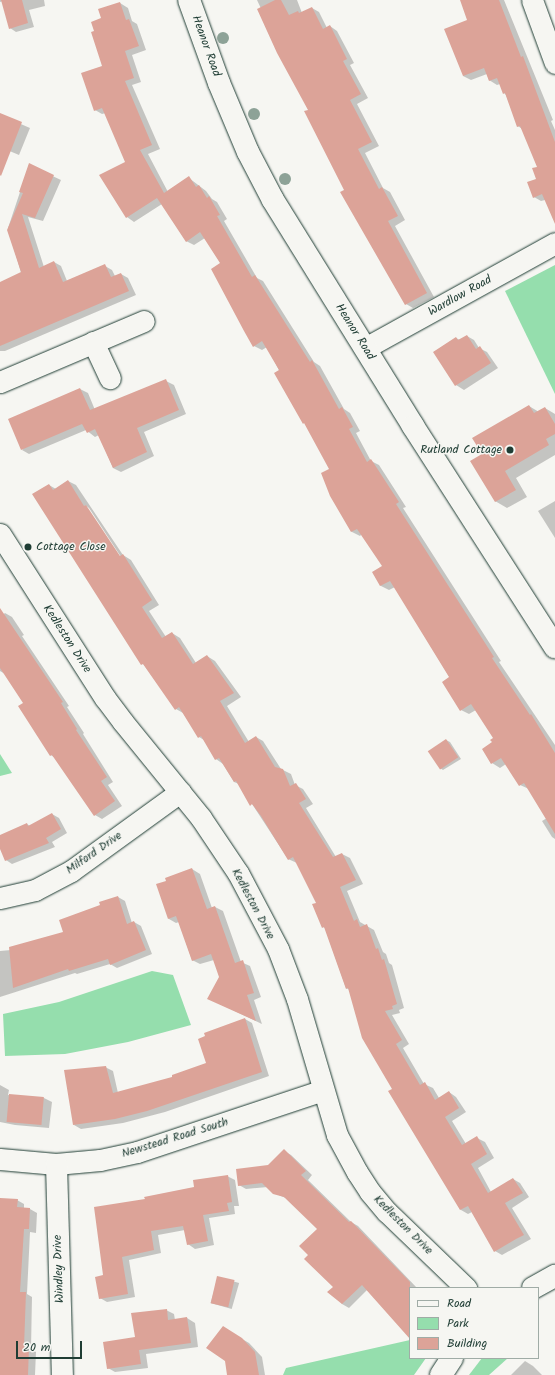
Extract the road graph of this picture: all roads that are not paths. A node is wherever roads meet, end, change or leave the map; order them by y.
1 (189, 0) edge
2 (532, 0) edge
3 (555, 63) edge
4 (555, 243) edge
5 (144, 321) dead end
6 (93, 342) junction
7 (365, 348) junction
8 (110, 378) dead end
9 (0, 382) edge
10 (0, 534) edge
11 (555, 647) edge
12 (180, 792) junction
13 (0, 898) edge
14 (323, 1090) junction
15 (0, 1159) edge
16 (56, 1164) junction
17 (555, 1276) edge
18 (465, 1287) edge
19 (535, 1287) edge
20 (451, 1359) edge
21 (62, 1375) edge
22 (441, 1375) edge

1 - 7 main road, Heanor Road
2 - 3 street
4 - 7 street, Wardlow Road
5 - 6 street
6 - 8 street
6 - 9 street
7 - 11 main road, Heanor Road
10 - 12 street, Kedleston Drive
12 - 13 street, Milford Drive
12 - 14 street, Kedleston Drive
14 - 16 street, Newstead Road South
14 - 18 street, Kedleston Drive
15 - 16 street, Newstead Road South
16 - 21 street, Windley Drive
17 - 19 main road
20 - 22 main road

